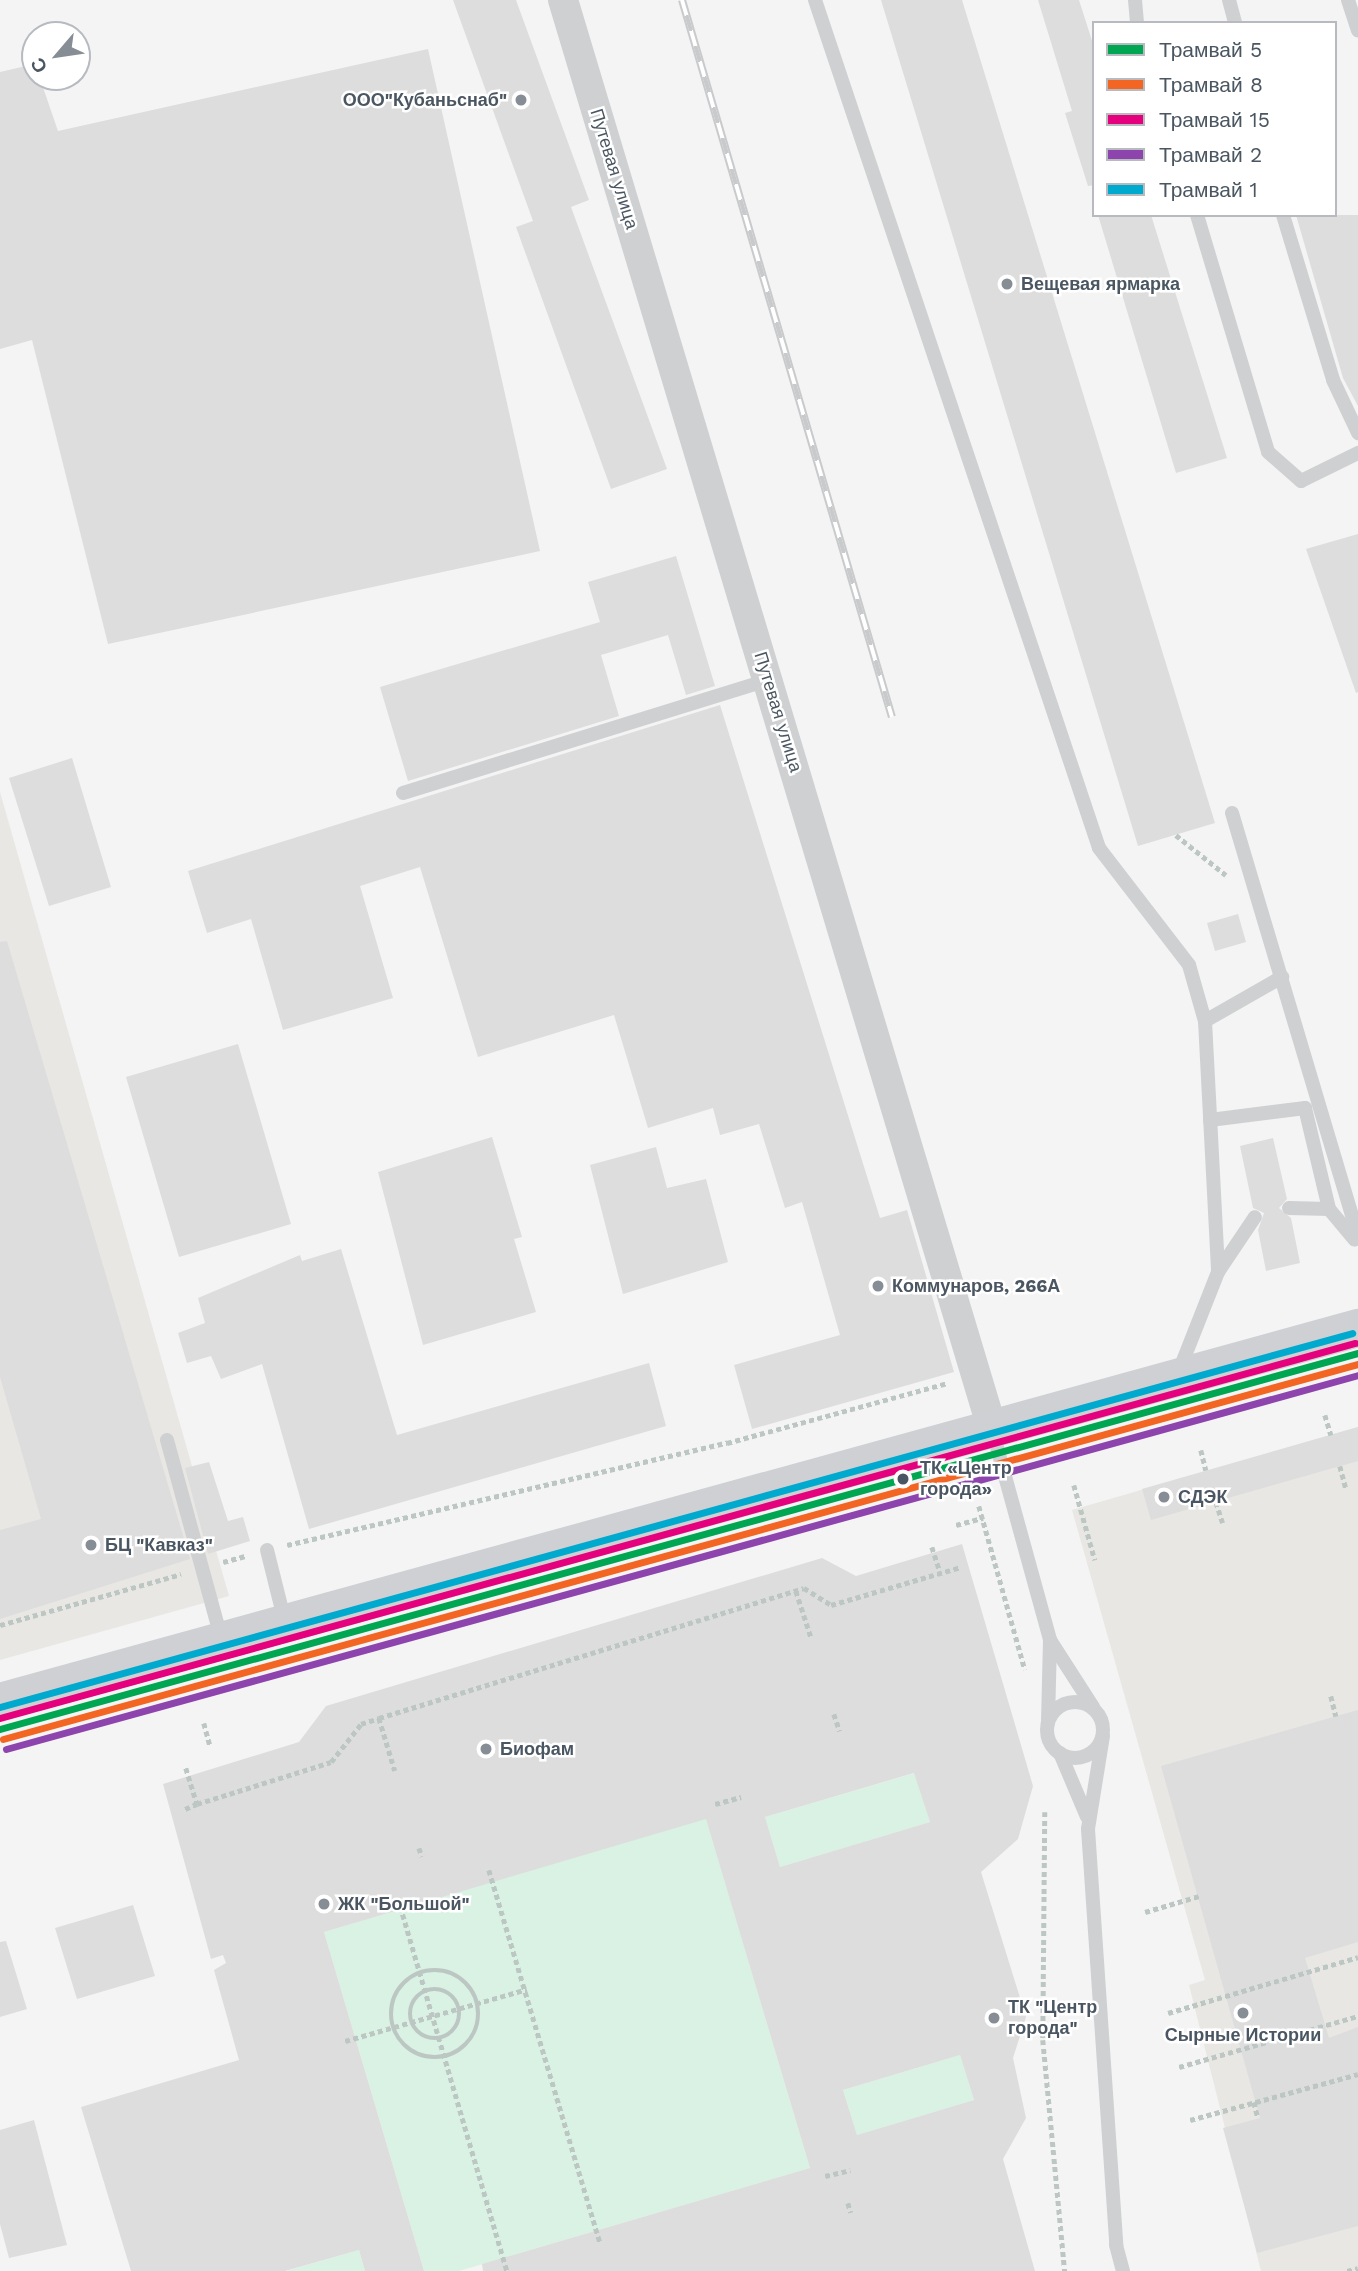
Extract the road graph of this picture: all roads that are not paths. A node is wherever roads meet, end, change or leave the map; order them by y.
1 (563, 0) edge
2 (815, 0) edge
3 (1135, 0) edge
4 (1229, 0) edge
5 (1348, 0) edge
6 (1137, 21) edge
7 (1234, 21) edge
8 (1358, 30) edge
9 (1198, 217) edge
10 (1284, 217) edge
11 (1358, 433) edge
12 (1358, 453) edge
13 (768, 680) junction
14 (403, 793) dead end
15 (1232, 813) dead end
16 (1282, 977) junction
17 (1205, 1021) junction
18 (1210, 1119) junction
19 (1289, 1208) dead end
20 (1329, 1209) junction
21 (1255, 1217) dead end
22 (1358, 1236) edge
23 (1358, 1244) edge
24 (1218, 1272) junction
25 (1358, 1328) edge
26 (1177, 1377) junction
27 (991, 1425) junction
28 (167, 1440) dead end
29 (267, 1550) road end
30 (285, 1624) junction
31 (1050, 1640) junction
32 (223, 1642) junction
33 (0, 1702) edge
34 (1095, 1709) junction
35 (1048, 1723) junction
36 (1102, 1735) junction
37 (1060, 1753) junction
38 (1097, 1768) junction
39 (1067, 1771) junction
40 (1087, 1818) junction
41 (1123, 2271) edge

1 - 13 street, Путевая улица
2 - 17 lane
3 - 6 lane
4 - 7 lane
5 - 8 lane
9 - 12 lane
10 - 11 lane
13 - 14 lane
13 - 27 street, Путевая улица
15 - 16 lane
16 - 17 lane
16 - 22 lane
17 - 18 lane
18 - 20 lane
18 - 24 lane
19 - 20 lane
20 - 23 lane
21 - 24 lane
24 - 26 lane
25 - 26 main road
26 - 27 main road
27 - 30 main road
27 - 31 lane
28 - 32 lane
29 - 30 lane
30 - 32 main road
31 - 34 lane
31 - 35 lane
32 - 33 main road
34 - 35 lane
34 - 36 lane
35 - 37 lane
36 - 37 lane
36 - 38 lane
37 - 39 lane
38 - 39 lane
38 - 40 lane
39 - 40 lane
40 - 41 lane

